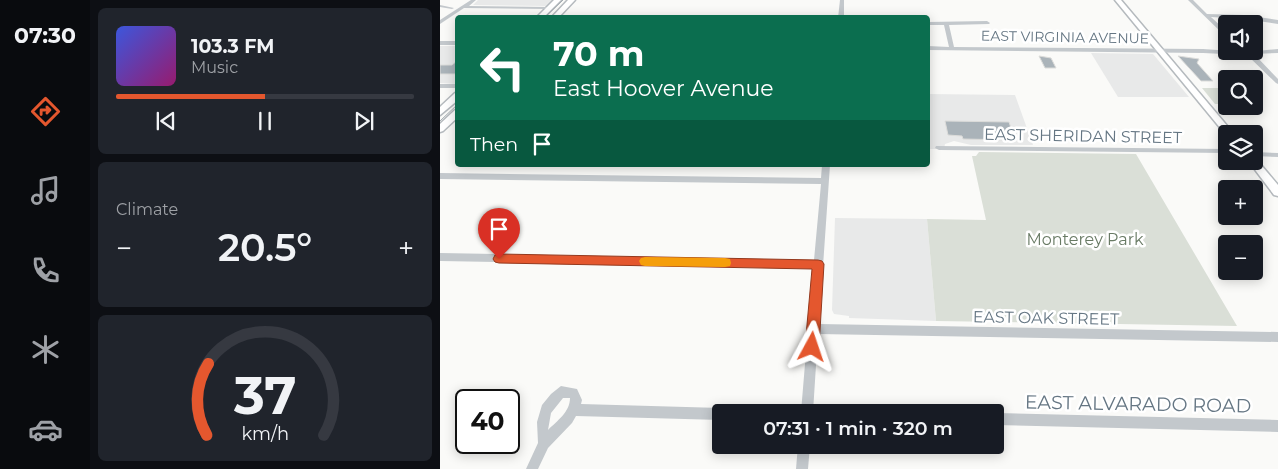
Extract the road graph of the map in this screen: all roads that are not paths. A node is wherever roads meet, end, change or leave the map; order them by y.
1 (474, 0) edge
2 (558, 0) edge
3 (572, 0) edge
4 (842, 0) edge
5 (1118, 0) edge
6 (1190, 0) edge
7 (440, 6) edge
8 (464, 7) junction
9 (452, 8) dead end
10 (549, 8) junction
11 (541, 15) edge
12 (557, 15) edge
13 (841, 15) edge
14 (1206, 15) junction
15 (440, 22) edge
16 (930, 22) edge
17 (1278, 22) edge
18 (946, 23) junction
19 (987, 23) dead end
20 (1218, 26) edge
21 (440, 43) edge
22 (455, 43) edge
23 (930, 48) edge
24 (952, 48) junction
25 (1218, 50) edge
26 (1160, 51) junction
27 (1203, 51) junction
28 (1218, 51) edge
29 (1255, 60) edge
30 (1278, 82) edge
31 (440, 86) edge
32 (455, 86) edge
33 (455, 98) edge
34 (440, 112) edge
35 (455, 115) edge
36 (1222, 125) edge
37 (440, 129) edge
38 (939, 148) dead end
39 (1218, 151) edge
40 (1263, 154) edge
41 (1278, 155) edge
42 (826, 167) edge
43 (1260, 170) edge
44 (440, 176) edge
45 (824, 181) junction
46 (1278, 192) edge
47 (440, 258) edge
48 (818, 264) junction
49 (814, 329) junction
50 (1278, 337) edge
51 (808, 404) edge
52 (573, 410) junction
53 (712, 414) edge
54 (1004, 419) edge
55 (1278, 426) edge
56 (544, 444) junction
57 (803, 454) edge
58 (532, 469) edge
59 (802, 469) edge

1 - 8 street
2 - 10 main road
3 - 12 main road
4 - 13 street
5 - 26 main road
6 - 14 street
7 - 9 street
8 - 10 street
8 - 15 street
10 - 11 main road
14 - 17 street
14 - 20 street
16 - 18 street
18 - 19 street
18 - 24 street
21 - 22 street
23 - 24 street, EAST VIRGINIA AVENUE
24 - 26 street, EAST VIRGINIA AVENUE
25 - 27 street, EAST VIRGINIA AVENUE
26 - 27 street, EAST VIRGINIA AVENUE
26 - 36 main road
27 - 28 street, EAST VIRGINIA AVENUE
29 - 30 street
31 - 32 street
33 - 34 main road
35 - 37 main road
38 - 39 street, EAST SHERIDAN STREET
40 - 41 street
42 - 45 street
43 - 46 main road
44 - 45 street
45 - 48 street
47 - 48 street
48 - 49 street
49 - 50 street, EAST OAK STREET
49 - 51 street
52 - 53 street
52 - 56 street
52 - 56 street
54 - 55 street, EAST ALVARADO ROAD
56 - 58 street
57 - 59 street

